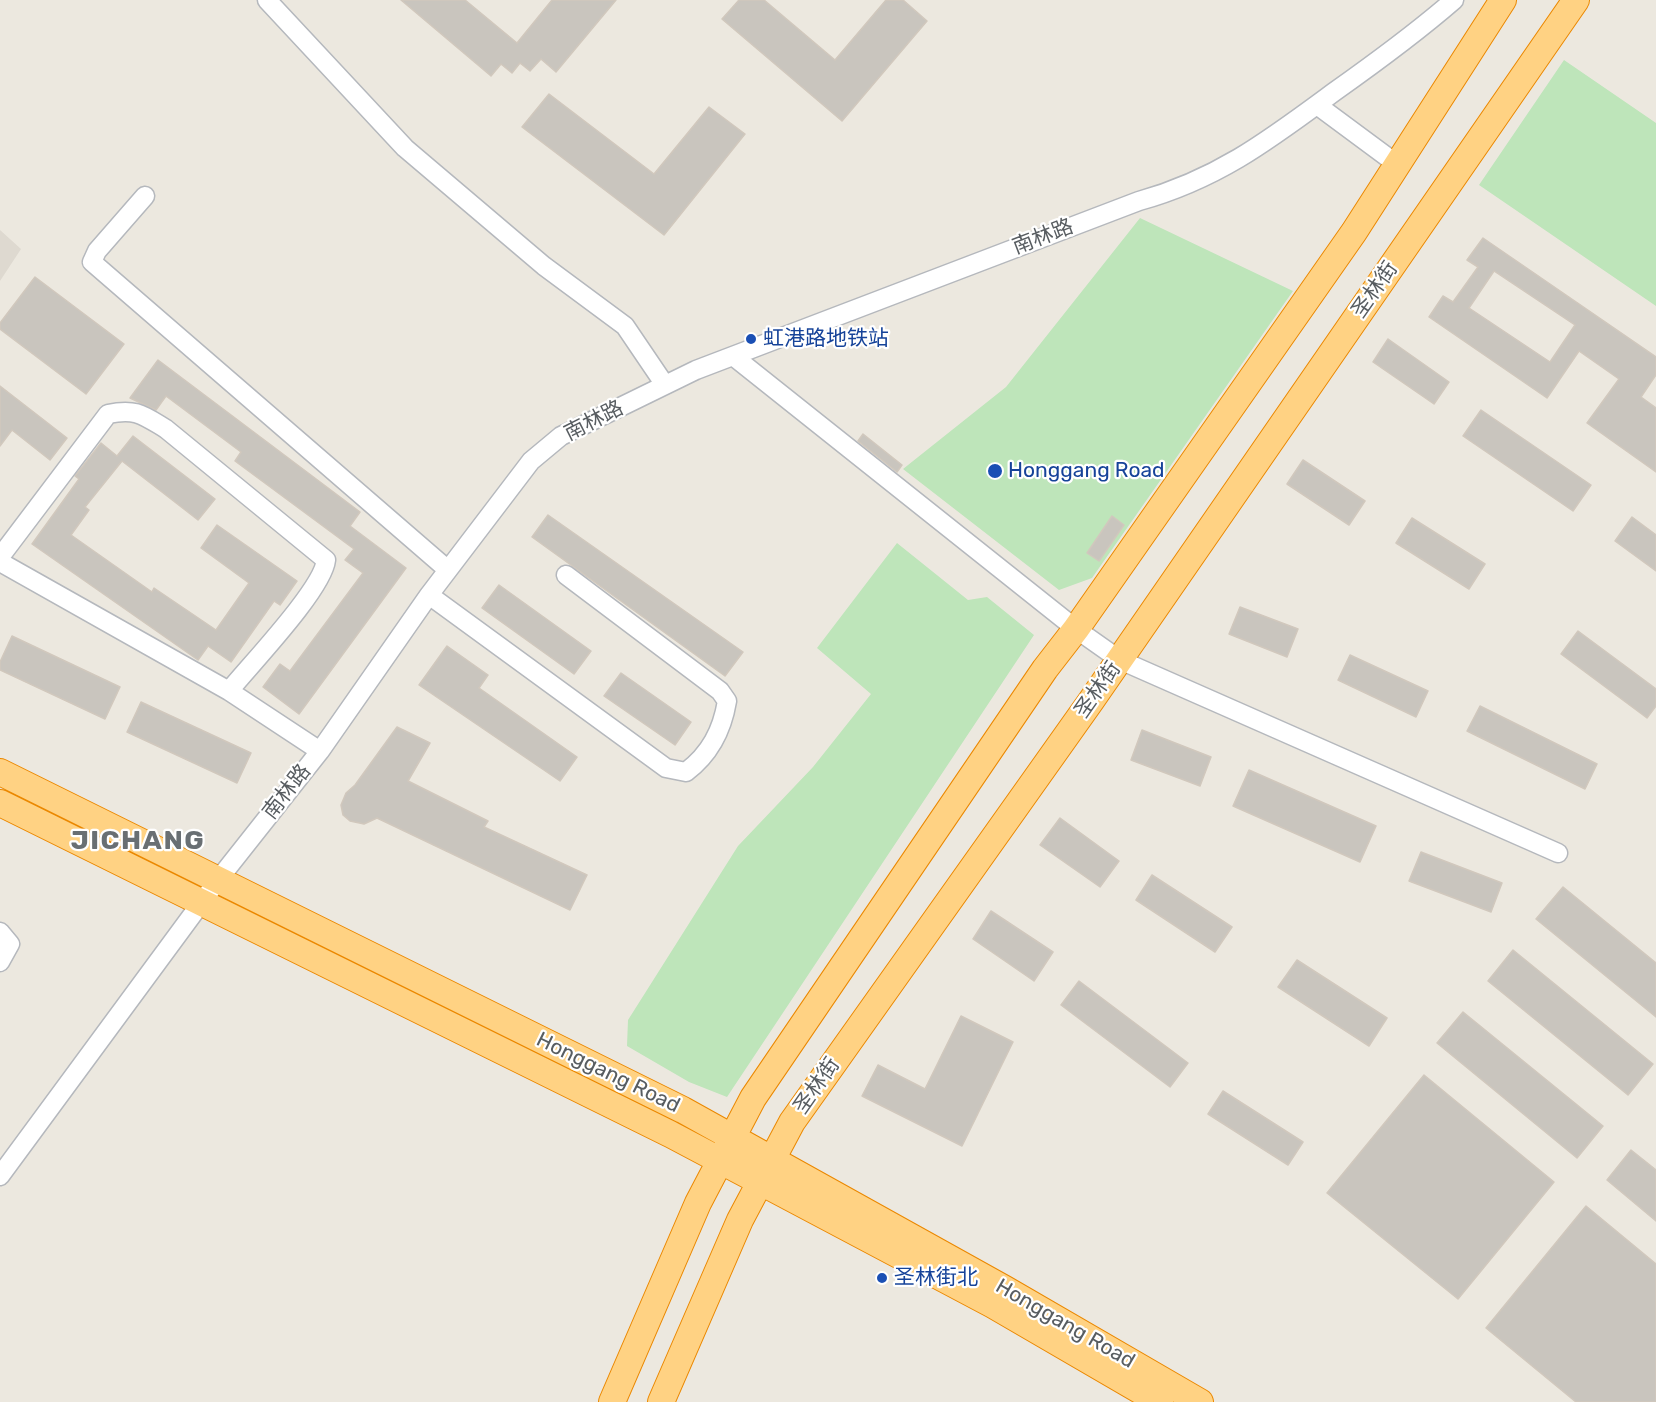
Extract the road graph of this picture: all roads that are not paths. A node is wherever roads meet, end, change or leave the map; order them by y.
1 (267, 0) edge
2 (1454, 0) edge
3 (1503, 0) edge
4 (1576, 0) edge
5 (1317, 105) junction
6 (1398, 165) junction
7 (145, 196) dead end
8 (733, 356) junction
9 (665, 385) junction
10 (0, 557) edge
11 (0, 562) edge
12 (448, 570) junction
13 (566, 575) dead end
14 (429, 595) junction
15 (1076, 629) junction
16 (1120, 660) junction
17 (229, 691) junction
18 (320, 751) junction
19 (0, 772) edge
20 (0, 803) edge
21 (1558, 853) dead end
22 (218, 880) junction
23 (201, 902) junction
24 (0, 932) edge
25 (0, 962) edge
26 (732, 1137) junction
27 (720, 1160) junction
28 (766, 1170) junction
29 (0, 1176) edge
30 (612, 1402) edge
31 (661, 1402) edge
32 (1160, 1402) edge
33 (1200, 1402) edge

1 - 9 street
2 - 5 street, 南林路
3 - 6 highway
4 - 16 highway, 圣林街
5 - 6 street
5 - 8 street, 南林路
6 - 15 highway
7 - 12 street
8 - 9 street, 南林路
8 - 15 street
9 - 12 street, 南林路
10 - 17 street
11 - 17 street
12 - 14 street, 南林路
13 - 14 street
14 - 18 street, 南林路
15 - 16 street
15 - 26 highway
16 - 21 street
16 - 28 highway, 圣林街
17 - 18 street
18 - 22 street, 南林路
19 - 22 highway, Honggang Road
20 - 23 highway, Honggang Road
22 - 23 street, 南林路
22 - 26 highway, Honggang Road
23 - 27 highway, Honggang Road
23 - 29 street, 南林路
24 - 25 street
26 - 27 highway
26 - 28 highway, Honggang Road
27 - 28 highway, Honggang Road
27 - 30 highway
28 - 31 highway, 圣林街
28 - 32 highway, Honggang Road
28 - 33 highway, Honggang Road

